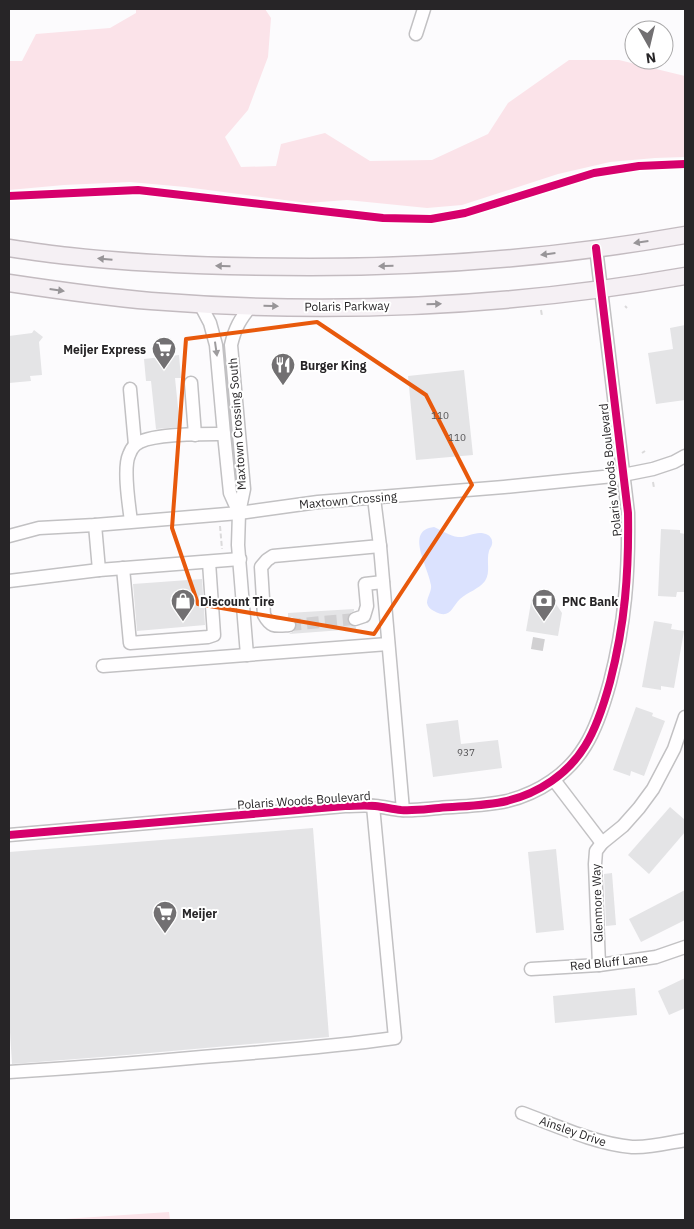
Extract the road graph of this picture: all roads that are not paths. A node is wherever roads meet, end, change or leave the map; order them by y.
1 (424, 9) edge
2 (416, 34) dead end
3 (685, 235) edge
4 (9, 248) edge
5 (596, 248) junction
6 (685, 276) edge
7 (9, 283) edge
8 (600, 289) junction
9 (200, 304) junction
10 (250, 306) junction
11 (191, 383) dead end
12 (130, 389) dead end
13 (195, 434) junction
14 (224, 434) junction
15 (135, 445) junction
16 (685, 456) edge
17 (623, 475) junction
18 (374, 498) junction
19 (239, 512) junction
20 (131, 521) junction
21 (95, 525) junction
22 (9, 536) edge
23 (380, 546) junction
24 (240, 559) junction
25 (209, 562) junction
26 (123, 568) junction
27 (99, 570) junction
28 (9, 581) edge
29 (383, 582) junction
30 (355, 619) dead end
31 (289, 624) tunnel mouth
32 (208, 636) junction
33 (388, 644) junction
34 (247, 655) junction
35 (210, 658) junction
36 (102, 666) dead end
37 (685, 717) edge
38 (680, 750) edge
39 (554, 780) junction
40 (373, 806) junction
41 (403, 810) junction
42 (9, 835) edge
43 (602, 843) junction
44 (685, 947) edge
45 (599, 965) junction
46 (531, 969) dead end
47 (9, 1072) edge
48 (522, 1113) dead end
49 (685, 1140) edge

1 - 2 street
3 -> 5 main road
5 -> 4 main road
5 - 8 street, Polaris Woods Boulevard
6 - 8 main road, Polaris Parkway
7 -> 9 main road, Polaris Parkway
10 -> 8 main road, Polaris Parkway
8 - 17 street, Polaris Woods Boulevard
9 - 10 main road, Polaris Parkway
9 -> 14 street, Maxtown Crossing South
10 - 19 street, Maxtown Crossing South
11 - 13 street
12 - 15 street
13 - 14 street
13 - 15 street
14 - 19 street, Maxtown Crossing South
15 - 20 street
16 - 17 street, Maxtown Crossing
17 - 18 street, Maxtown Crossing
17 - 39 street, Polaris Woods Boulevard
18 - 19 street, Maxtown Crossing
18 - 23 street
19 - 20 street, Maxtown Crossing
19 - 24 street
20 - 21 street, Maxtown Crossing
21 - 22 street, Maxtown Crossing
21 - 27 street
23 - 29 street
23 - 31 street
24 - 25 street
24 - 34 street
25 - 26 street
25 - 32 street
26 - 27 street
26 - 32 street
27 - 28 street
29 - 30 street
29 - 33 street
32 - 35 street
33 - 34 street
33 - 41 street
34 - 35 street
35 - 36 street
37 - 38 street
38 - 43 street
39 - 41 street, Polaris Woods Boulevard
39 - 43 street
40 - 41 street, Polaris Woods Boulevard
40 - 42 street, Polaris Woods Boulevard
40 - 47 street
43 - 45 street, Glenmore Way
44 - 45 street, Red Bluff Lane
45 - 46 street, Red Bluff Lane
48 - 49 street, Ainsley Drive

